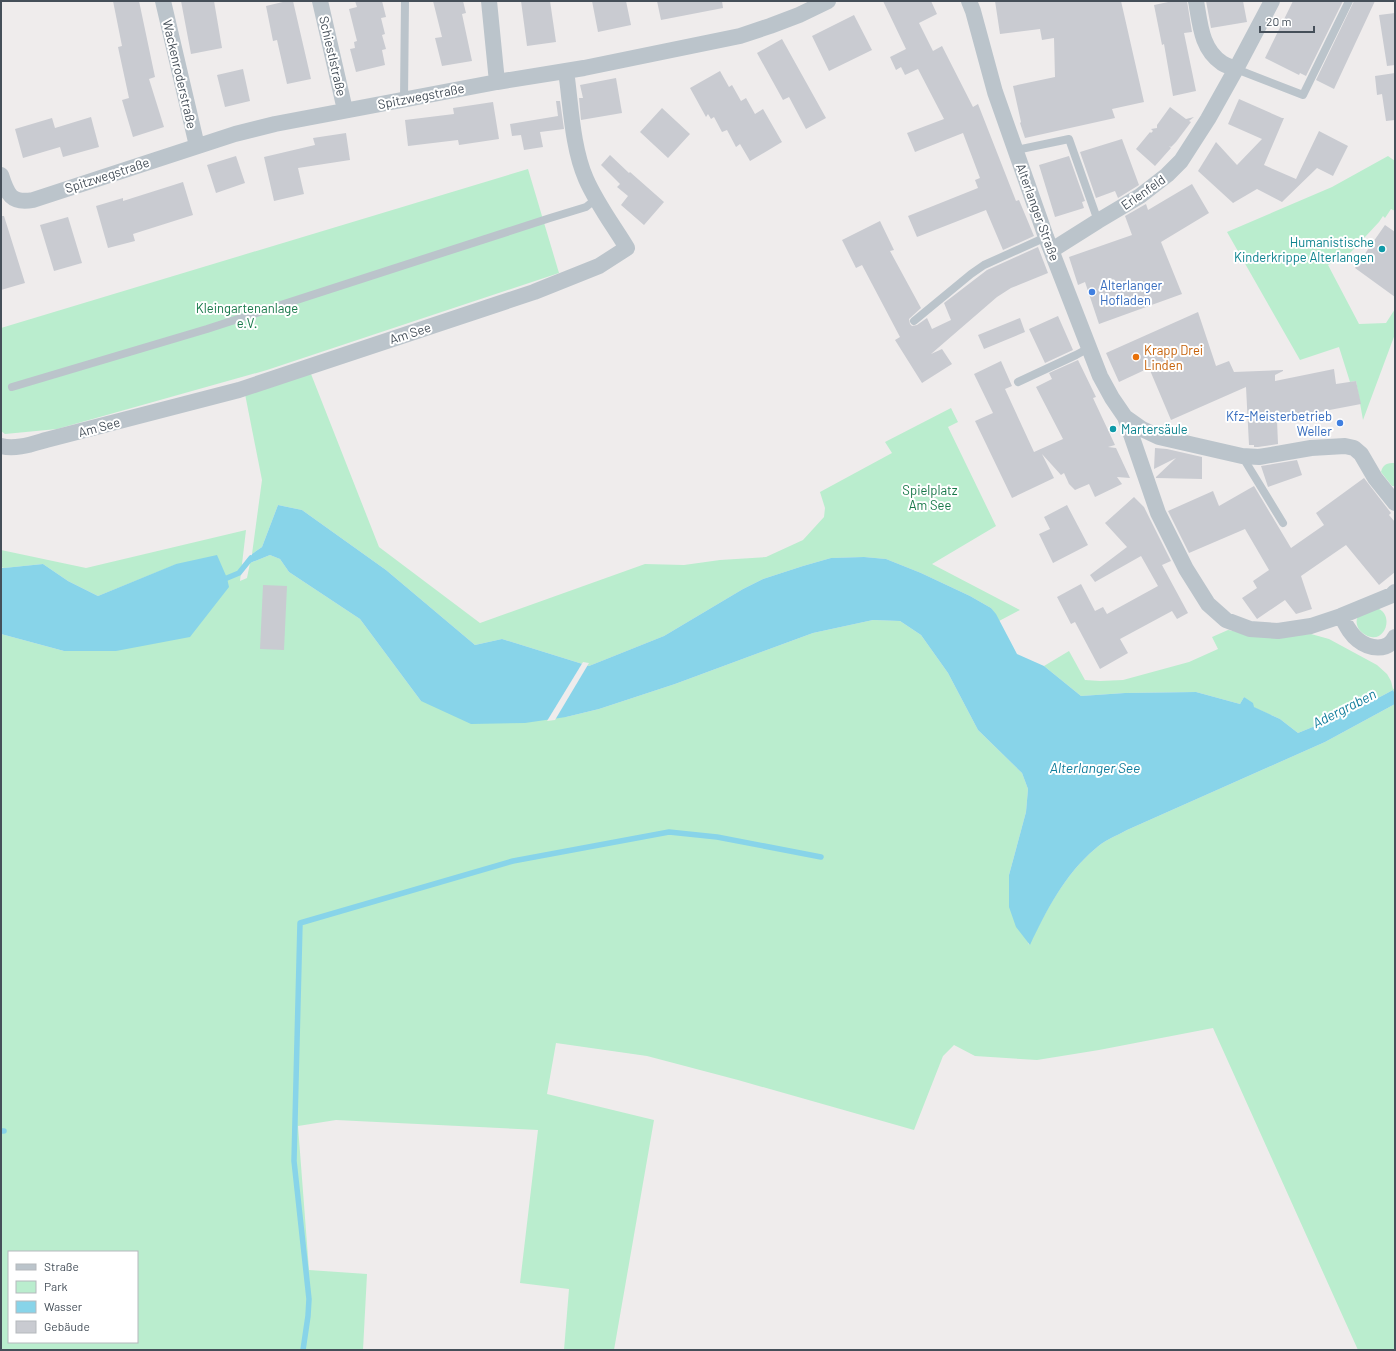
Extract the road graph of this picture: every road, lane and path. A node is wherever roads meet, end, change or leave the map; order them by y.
1 (163, 1) edge
2 (320, 1) edge
3 (405, 1) edge
4 (489, 1) edge
5 (828, 1) edge
6 (1196, 1) edge
7 (1272, 1) edge
8 (1349, 1) edge
9 (972, 4) edge
10 (1236, 69) junction
11 (566, 71) junction
12 (497, 82) junction
13 (404, 99) junction
14 (345, 110) junction
15 (197, 146) junction
16 (1016, 150) junction
17 (1, 175) edge
18 (596, 199) junction
19 (1098, 221) junction
20 (1049, 244) junction
21 (914, 321) dead end
22 (1089, 348) junction
23 (1018, 382) dead end
24 (12, 387) dead end
25 (1125, 417) junction
26 (1, 446) edge
27 (1242, 456) junction
28 (1395, 503) edge
29 (1283, 523) dead end
30 (1394, 596) edge
31 (1341, 616) junction
32 (1395, 637) edge

1 - 15 street, Wackenroderstraße
2 - 14 street, Schiestlstraße
3 - 13 lane
4 - 12 street
5 - 11 street, Spitzwegstraße
6 - 10 street
7 - 10 street, Erlenfeld
8 - 10 lane
9 - 16 street, Alterlanger Straße
10 - 19 street, Erlenfeld
11 - 12 street, Spitzwegstraße
11 - 18 street, Am See
12 - 13 street, Spitzwegstraße
13 - 14 street, Spitzwegstraße
14 - 15 street, Spitzwegstraße
15 - 17 street, Spitzwegstraße
16 - 19 lane
16 - 20 street, Alterlanger Straße
18 - 24 lane
18 - 26 street, Am See
19 - 20 street, Erlenfeld
20 - 21 lane
20 - 22 street, Alterlanger Straße
22 - 23 lane
22 - 25 street, Alterlanger Straße
25 - 27 street, Alterlanger Straße
25 - 31 street, Alterlanger Straße
27 - 28 street, Alterlanger Straße
27 - 29 lane
30 - 31 street, Alterlanger Straße
31 - 32 street

